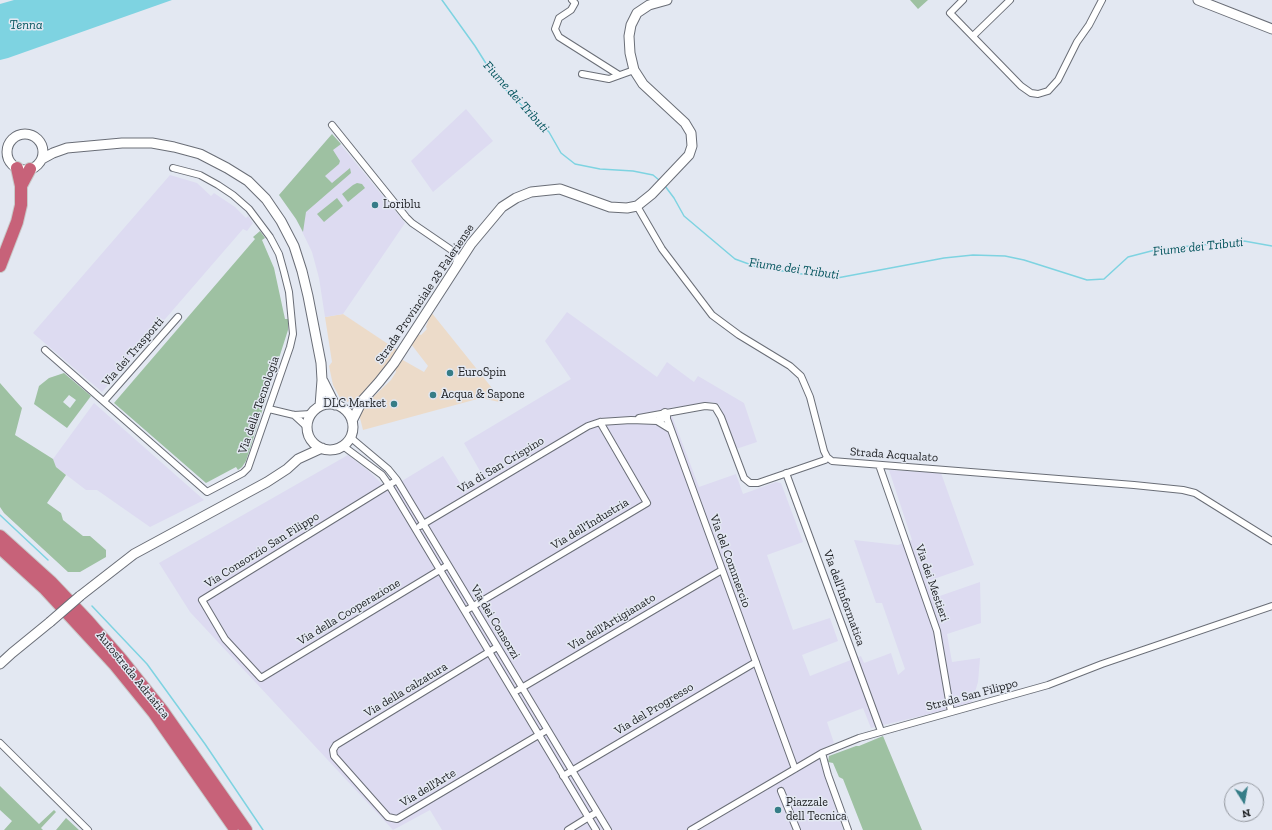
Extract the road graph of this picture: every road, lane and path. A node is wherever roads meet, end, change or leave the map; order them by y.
1 (572, 0) edge
2 (667, 0) edge
3 (963, 0) edge
4 (1010, 0) edge
5 (1102, 0) edge
6 (1198, 0) edge
7 (1272, 29) edge
8 (973, 36) junction
9 (634, 70) junction
10 (582, 74) dead end
11 (619, 76) junction
12 (332, 125) dead end
13 (40, 142) junction
14 (4, 148) edge
15 (67, 148) junction
16 (4, 157) edge
17 (42, 158) junction
18 (17, 168) junction
19 (172, 168) dead end
20 (30, 169) junction
21 (21, 186) junction
22 (637, 206) junction
23 (457, 251) junction
24 (0, 266) edge
25 (178, 317) dead end
26 (45, 350) dead end
27 (322, 380) junction
28 (104, 401) junction
29 (362, 401) junction
30 (320, 406) junction
31 (339, 407) junction
32 (269, 409) junction
33 (311, 414) junction
34 (666, 414) junction
35 (294, 415) junction
36 (631, 420) junction
37 (352, 421) junction
38 (657, 421) junction
39 (600, 422) junction
40 (307, 427) junction
41 (670, 429) junction
42 (350, 437) junction
43 (310, 439) junction
44 (343, 446) junction
45 (322, 448) junction
46 (828, 457) junction
47 (298, 459) junction
48 (880, 465) junction
49 (786, 473) junction
50 (397, 480) junction
51 (389, 485) junction
52 (423, 524) junction
53 (0, 526) edge
54 (415, 528) junction
55 (0, 536) edge
56 (1272, 541) edge
57 (0, 548) edge
58 (0, 558) edge
59 (28, 560) junction
60 (448, 565) junction
61 (440, 570) junction
62 (722, 570) junction
63 (44, 588) junction
64 (473, 606) junction
65 (1272, 606) edge
66 (465, 611) junction
67 (497, 647) junction
68 (489, 652) junction
69 (756, 662) junction
70 (0, 664) edge
71 (261, 678) joint
72 (522, 688) junction
73 (514, 693) junction
74 (951, 712) junction
75 (547, 730) junction
76 (881, 730) junction
77 (539, 735) junction
78 (0, 743) edge
79 (822, 753) junction
80 (334, 756) joint
81 (795, 769) junction
82 (572, 771) junction
83 (563, 776) junction
84 (781, 791) dead end
85 (597, 812) junction
86 (588, 818) junction
87 (88, 830) edge
88 (236, 830) edge
89 (246, 830) edge
90 (568, 830) edge
91 (596, 830) edge
92 (608, 830) edge
93 (690, 830) edge
94 (798, 830) edge
95 (848, 830) edge

1 - 11 street
2 - 9 main road
3 - 8 street
4 - 8 street
5 - 8 street
6 - 7 main road
9 - 11 street
9 - 22 main road
10 - 11 street
12 - 23 street
13 - 14 main road
13 - 15 main road
13 - 17 main road
14 - 16 main road
15 - 17 main road
15 - 27 main road
16 - 18 main road
17 - 20 main road
18 - 20 main road
18 - 21 highway
19 - 32 street, Via della Tecnologia
20 - 21 highway
21 - 24 highway
22 - 23 main road, Strada Provinciale 28 Faleriense
22 - 46 street
23 - 29 main road, Strada Provinciale 28 Faleriense
25 - 28 street, Via dei Trasporti
26 - 28 street, Via della Tecnologia
27 - 30 main road
27 - 31 main road
28 - 32 street, Via della Tecnologia
29 - 31 main road, Strada Provinciale 28 Faleriense
29 - 37 main road, Strada Provinciale 28 Faleriense
30 - 31 main road
30 - 33 main road
31 - 37 main road
32 - 35 street
33 - 35 street
33 - 40 main road
34 - 36 street
34 - 38 street
34 - 41 street, Via del Commercio
34 - 49 street
35 - 40 street
36 - 38 street
36 - 39 street
37 - 42 main road
38 - 41 street
39 - 52 street, Via di San Crispino
39 - 64 street, Via dell'Industria
40 - 43 main road
41 - 62 street, Via del Commercio
42 - 44 main road
42 - 50 street, Via dei Consorzi
43 - 45 main road
43 - 47 main road
44 - 45 main road
44 - 51 street, Via dei Consorzi
45 - 47 main road
46 - 48 street, Strada Acqualato
46 - 49 street
47 - 70 main road, bridge
48 - 56 street, Strada Acqualato
48 - 74 street, Via dei Mestieri
49 - 76 street, Via dell'Informatica
50 - 51 street, Via Consorzio San Filippo
50 - 52 street, Via dei Consorzi
51 - 54 street, Via dei Consorzi
51 - 71 street, Via Consorzio San Filippo
52 - 54 street, Via di San Crispino
52 - 60 street, Via dei Consorzi
53 - 59 highway
54 - 61 street, Via dei Consorzi
55 - 59 highway, Autostrada Adriatica
57 - 63 highway, Autostrada Adriatica
58 - 63 highway
59 - 89 highway, Autostrada Adriatica
60 - 61 street, Via della Cooperazione
60 - 64 street, Via dei Consorzi
61 - 66 street, Via dei Consorzi
61 - 71 street, Via della Cooperazione
62 - 69 street, Via del Commercio
62 - 72 street, Via dell'Artigianato
63 - 88 highway, Autostrada Adriatica
64 - 66 street, Via dell'Industria
64 - 67 street, Via dei Consorzi
65 - 74 street, Strada San Filippo
66 - 68 street, Via dei Consorzi
67 - 68 street, Via della calzatura
67 - 72 street, Via dei Consorzi
68 - 73 street, Via dei Consorzi
68 - 80 street, Via della calzatura
69 - 81 street, Via del Commercio
69 - 82 street, Via del Progresso
72 - 73 street, Via dell'Artigianato
72 - 75 street, Via dei Consorzi
73 - 77 street, Via dei Consorzi
74 - 76 street, Strada San Filippo
75 - 77 street, Via dell'Arte
75 - 82 street, Via dei Consorzi
76 - 79 street, Strada San Filippo
77 - 80 street, Via dell'Arte
77 - 83 street, Via dei Consorzi
78 - 87 street
79 - 81 street, Strada San Filippo
79 - 95 street
81 - 93 street, Strada San Filippo
82 - 83 street, Via del Progresso
82 - 85 street, Via dei Consorzi
83 - 86 street, Via dei Consorzi
84 - 94 street
85 - 86 street
85 - 92 street, Via dei Consorzi
86 - 90 street
86 - 91 street, Via dei Consorzi

